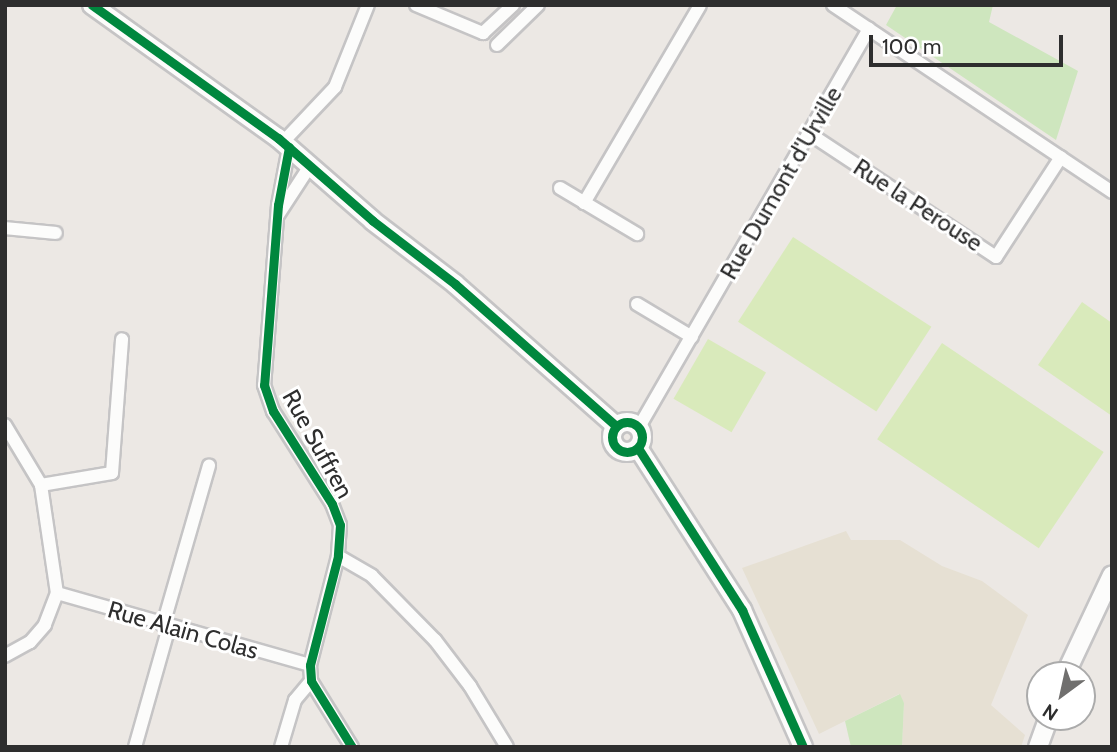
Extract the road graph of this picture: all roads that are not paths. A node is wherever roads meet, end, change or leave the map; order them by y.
1 (92, 5) edge
2 (368, 5) edge
3 (416, 5) edge
4 (513, 5) edge
5 (538, 5) edge
6 (700, 5) edge
7 (833, 5) edge
8 (869, 29) junction
9 (497, 45) dead end
10 (810, 134) junction
11 (286, 144) junction
12 (1060, 157) junction
13 (310, 166) junction
14 (560, 188) dead end
15 (1112, 191) edge
16 (584, 203) junction
17 (276, 218) junction
18 (5, 228) edge
19 (56, 233) dead end
20 (637, 234) dead end
21 (637, 304) dead end
22 (692, 337) junction
23 (122, 338) dead end
24 (5, 425) edge
25 (616, 426) junction
26 (639, 428) junction
27 (638, 448) junction
28 (209, 466) dead end
29 (41, 485) junction
30 (338, 556) junction
31 (1112, 575) edge
32 (57, 593) junction
33 (166, 626) junction
34 (5, 656) edge
35 (1072, 661) edge
36 (310, 665) junction
37 (312, 681) junction
38 (135, 747) edge
39 (281, 747) edge
40 (352, 747) edge
41 (507, 747) edge
42 (803, 747) edge

1 - 11 main road
2 - 11 street
3 - 4 street
5 - 9 street
6 - 16 street
7 - 8 street
8 - 10 street, Rue Dumont d'Urville
8 - 12 street
10 - 12 street, Rue la Perouse
10 - 22 street, Rue Dumont d'Urville
11 - 13 main road
11 - 17 street, Rue Suffren
12 - 15 street
13 - 17 street, Rue Suffren
13 - 25 main road
14 - 16 street
16 - 20 street
17 - 30 street, Rue Suffren
18 - 19 street
21 - 22 street
22 - 26 street, Rue Dumont d'Urville
23 - 29 street
24 - 29 street
25 - 26 main road
25 - 27 main road
26 - 27 main road
27 - 42 main road
28 - 33 street
29 - 32 street
30 - 36 street, Rue Suffren
30 - 41 street
31 - 35 main road
32 - 33 street, Rue Alain Colas
32 - 34 street
33 - 36 street, Rue Alain Colas
33 - 38 street
36 - 37 street, Rue Suffren
37 - 39 street
37 - 40 street, Rue Suffren

